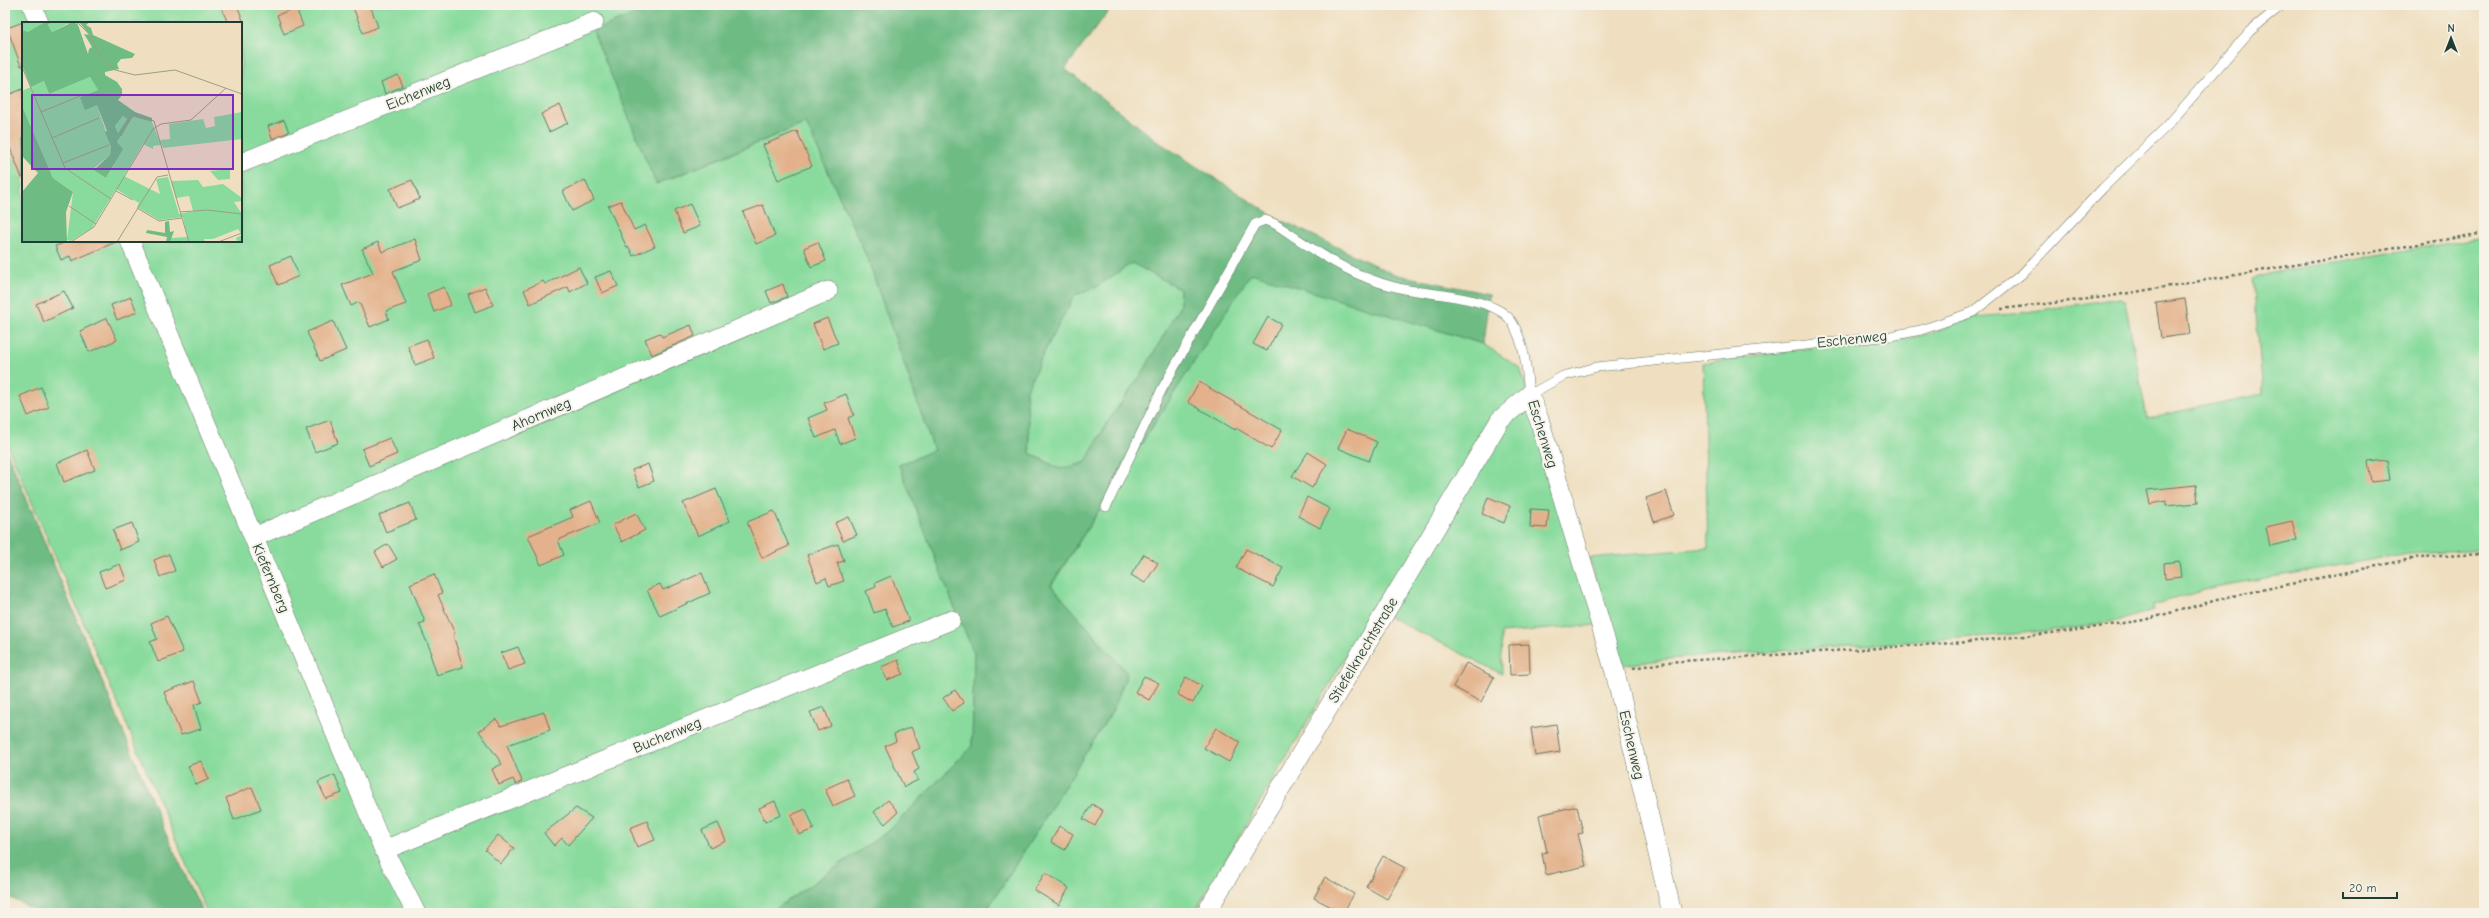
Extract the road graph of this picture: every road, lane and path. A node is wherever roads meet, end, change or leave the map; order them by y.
1 (32, 5) edge
2 (2282, 5) edge
3 (39, 22) edge
4 (594, 22) dead end
5 (242, 163) edge
6 (2484, 233) edge
7 (130, 242) edge
8 (828, 290) dead end
9 (1973, 312) junction
10 (1529, 395) junction
11 (1106, 507) dead end
12 (254, 537) junction
13 (2484, 554) edge
14 (951, 620) dead end
15 (1615, 672) junction
16 (384, 850) junction
17 (416, 913) edge
18 (1206, 913) edge
19 (1672, 913) edge

1 - 3 street
2 - 9 lane, Eschenweg
4 - 5 street, Eichenweg
6 - 9 path
7 - 12 street, Kiefernberg
8 - 12 street, Ahornweg
9 - 10 lane, Eschenweg
10 - 11 lane
10 - 15 street, Eschenweg
10 - 18 street, Stiefelknechtstraße
12 - 16 street, Kiefernberg
13 - 15 path
14 - 16 street, Buchenweg
15 - 19 street, Eschenweg
16 - 17 street, Kiefernberg

